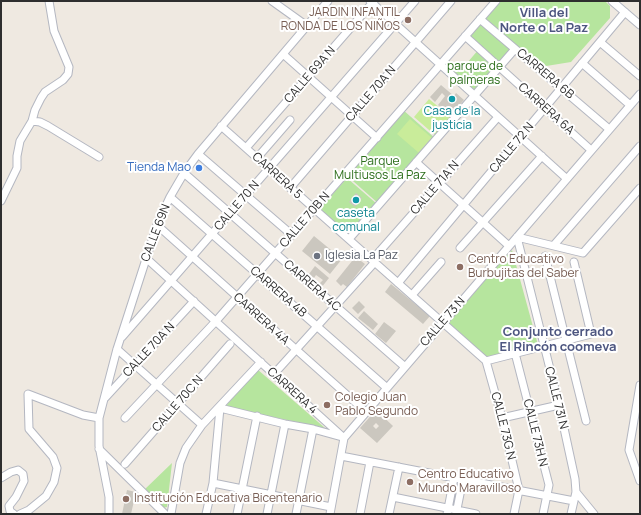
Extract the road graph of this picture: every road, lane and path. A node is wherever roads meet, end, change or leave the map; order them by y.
1 (49, 1) edge
2 (272, 1) edge
3 (328, 1) edge
4 (416, 1) edge
5 (451, 1) edge
6 (496, 1) edge
7 (612, 1) edge
8 (372, 2) edge
9 (625, 12) junction
10 (480, 19) junction
11 (395, 24) junction
12 (307, 26) junction
13 (640, 26) edge
14 (465, 36) junction
15 (415, 42) junction
16 (600, 42) junction
17 (515, 49) junction
18 (283, 54) junction
19 (582, 63) junction
20 (440, 65) junction
21 (499, 67) junction
22 (308, 76) junction
23 (640, 76) edge
24 (561, 88) junction
25 (640, 94) edge
26 (474, 95) junction
27 (331, 97) junction
28 (630, 105) junction
29 (545, 108) junction
30 (352, 116) junction
31 (498, 117) junction
32 (290, 120) dead end
33 (32, 121) junction
34 (221, 126) junction
35 (609, 129) junction
36 (520, 137) junction
37 (377, 138) junction
38 (640, 146) edge
39 (246, 148) junction
40 (591, 150) junction
41 (198, 154) junction
42 (542, 156) junction
43 (99, 157) dead end
44 (257, 158) junction
45 (416, 162) junction
46 (269, 168) junction
47 (184, 173) junction
48 (567, 179) junction
49 (440, 183) junction
50 (290, 188) junction
51 (640, 188) edge
52 (246, 195) junction
53 (170, 197) junction
54 (1, 201) edge
55 (463, 205) junction
56 (314, 209) junction
57 (230, 213) junction
58 (483, 222) junction
59 (157, 225) junction
60 (212, 234) junction
61 (292, 235) junction
62 (517, 236) junction
63 (348, 239) junction
64 (554, 245) junction
65 (509, 246) junction
66 (460, 248) dead end
67 (275, 253) junction
68 (545, 256) dead end
69 (192, 257) junction
70 (146, 258) junction
71 (374, 261) junction
72 (441, 262) dead end
73 (574, 262) dead end
74 (257, 274) junction
75 (171, 280) junction
76 (398, 283) junction
77 (412, 295) junction
78 (237, 297) junction
79 (194, 301) junction
80 (335, 306) junction
81 (216, 321) junction
82 (443, 323) junction
83 (317, 327) junction
84 (121, 338) junction
85 (566, 340) junction
86 (230, 344) dead end
87 (543, 346) junction
88 (117, 350) junction
89 (296, 350) junction
90 (515, 353) junction
91 (486, 361) junction
92 (261, 362) junction
93 (134, 366) junction
94 (405, 367) junction
95 (274, 374) junction
96 (156, 385) junction
97 (640, 385) edge
98 (387, 388) junction
99 (104, 399) junction
100 (177, 404) junction
101 (559, 405) junction
102 (220, 408) junction
103 (366, 412) junction
104 (530, 412) junction
105 (257, 416) junction
106 (99, 418) junction
107 (125, 418) dead end
108 (502, 418) junction
109 (586, 421) dead end
110 (285, 424) junction
111 (202, 425) junction
112 (313, 429) junction
113 (344, 438) junction
114 (99, 449) junction
115 (341, 456) junction
116 (370, 462) junction
117 (125, 464) dead end
118 (118, 467) junction
119 (399, 467) junction
120 (104, 476) junction
121 (1, 478) edge
122 (454, 478) junction
123 (463, 479) junction
124 (640, 481) edge
125 (214, 484) junction
126 (242, 489) junction
127 (519, 490) junction
128 (576, 492) junction
129 (271, 495) junction
130 (546, 495) junction
131 (393, 498) junction
132 (299, 500) junction
133 (574, 500) junction
134 (448, 511) edge
135 (331, 512) edge
136 (456, 512) edge
137 (14, 514) edge
138 (20, 514) edge
139 (109, 514) edge
140 (165, 514) edge
141 (171, 514) edge
142 (206, 514) edge
143 (237, 514) edge
144 (267, 514) edge
145 (296, 514) edge
146 (360, 514) edge
147 (390, 514) edge
148 (476, 514) edge
149 (514, 514) edge
150 (542, 514) edge
151 (571, 514) edge
152 (594, 514) edge

1 - 33 street
2 - 12 street
3 - 12 street, CALLE 69N
4 - 11 street, CALLE 70 N
5 - 15 street, CALLE 70A N
6 - 10 street, CALLE 70B N
7 - 9 street
8 - 11 street
8 - 22 street, CALLE 69A N
9 - 13 street
9 - 16 street, CALLE 72 N
10 - 14 street, CALLE 70B N
10 - 17 street, CARRERA 6B
11 - 15 street
11 - 27 street, CALLE 70 N
12 - 18 street, CALLE 69N
14 - 20 street, CALLE 70B N
14 - 21 street, CARRERA 6A
15 - 20 street
15 - 30 street, CALLE 70A N
16 - 19 street, CALLE 72 N
16 - 23 street
17 - 21 street
17 - 24 street, CARRERA 6B
18 - 22 street
18 - 34 street, CALLE 69N
19 - 24 street, CALLE 72 N
19 - 28 street
20 - 26 street
20 - 37 street, CALLE 70B N
21 - 26 street
21 - 29 street, CARRERA 6A
22 - 27 street
22 - 39 street, CALLE 69A N
24 - 29 street, CALLE 72 N
24 - 35 street, CARRERA 6B
25 - 28 street, CALLE 73 N
26 - 31 street
26 - 45 street
27 - 30 street
27 - 46 street, CALLE 70 N
28 - 35 street, CALLE 73 N
29 - 36 street, CALLE 72 N
29 - 40 street, CARRERA 6A
30 - 37 street
30 - 50 street, CALLE 70A N
31 - 36 street
31 - 49 street, CALLE 71A N
32 - 44 street
33 - 43 street
33 - 54 street
34 - 39 street, CARRERA 5
34 - 41 street, CALLE 69N
35 - 40 street, CALLE 73 N
36 - 42 street
36 - 55 street, CALLE 72 N
37 - 56 street, CALLE 70B N
38 - 64 street
39 - 44 street, CARRERA 5
40 - 48 street, CALLE 73 N
41 - 47 street, CALLE 69N
41 - 52 street
42 - 48 street
42 - 58 street
44 - 46 street, CARRERA 5
45 - 49 street
45 - 63 street
46 - 50 street, CARRERA 5
46 - 52 street, CALLE 70 N
47 - 53 street, CALLE 69N
47 - 57 street, CARRERA 4C
48 - 62 street, CALLE 73 N
49 - 55 street
49 - 71 street, CALLE 71A N
50 - 56 street, CARRERA 5
51 - 64 street
52 - 57 street, CALLE 70 N
52 - 61 street
53 - 59 street, CALLE 69N
53 - 60 street, CARRERA 4B
55 - 58 street
55 - 76 street, CALLE 72 N
56 - 61 street, CALLE 70B N
56 - 63 street, CARRERA 5
57 - 60 street, CALLE 70 N
57 - 67 street, CARRERA 4C
58 - 65 street
58 - 66 street
59 - 69 street, CARRERA 4A
59 - 70 street, CALLE 69N
60 - 69 street, CALLE 70 N
60 - 74 street, CARRERA 4B
61 - 67 street, CALLE 70B N
62 - 64 street
62 - 65 street, CALLE 73 N
62 - 87 street, CALLE 73I N
63 - 71 street, CARRERA 5
65 - 82 street, CALLE 73 N
67 - 74 street, CALLE 70B N
67 - 80 street, CARRERA 4C
68 - 85 street
69 - 75 street, CALLE 70 N
69 - 78 street, CARRERA 4A
70 - 75 street, CARRERA 4
70 - 84 street, CALLE 69N
71 - 76 street, CARRERA 5
71 - 80 street, CALLE 71A N
72 - 77 street
73 - 85 street
74 - 78 street, CALLE 70B N
74 - 83 street, CARRERA 4B
75 - 79 street, CARRERA 4
75 - 84 street, CALLE 70 N
76 - 77 street, CARRERA 5
77 - 82 street, CARRERA 5
78 - 81 street, CALLE 70B N
78 - 89 street, CARRERA 4A
79 - 81 street, CARRERA 4
79 - 93 street, CALLE 70A N
80 - 83 street, CALLE 71A N
80 - 94 street, CARRERA 4C
81 - 92 street, CARRERA 4
81 - 96 street, CALLE 70B N
82 - 91 street, CARRERA 5
82 - 94 street, CALLE 73 N
83 - 89 street, CALLE 71A N
83 - 98 street, CARRERA 4B
84 - 88 street, CALLE 69N
85 - 87 street
85 - 109 street
86 - 100 street, CALLE 70C N
87 - 90 street
87 - 101 street, CALLE 73I N
88 - 93 street
88 - 99 street, CALLE 69N
89 - 95 street, CALLE 71A N
89 - 103 street, CARRERA 4A
90 - 91 street
90 - 104 street, CALLE 73H N
91 - 108 street, CALLE 73G N
92 - 95 street, CARRERA 4
92 - 102 street
93 - 96 street
93 - 99 street, CALLE 70A N
94 - 98 street, CALLE 73 N
95 - 113 street, CARRERA 4
96 - 100 street
96 - 107 street, CALLE 70B N
97 - 124 street
98 - 103 street, CALLE 73 N
99 - 106 street, CALLE 69N
100 - 111 street
100 - 117 street, CALLE 70C N
101 - 104 street
101 - 128 street, CALLE 73I N
102 - 105 street, CARRERA 4
102 - 111 street
102 - 125 street
103 - 113 street, CALLE 73 N
104 - 108 street
104 - 130 street, CALLE 73H N
105 - 110 street, CARRERA 4
105 - 126 street
106 - 114 street, CALLE 69N
106 - 138 street
108 - 127 street, CALLE 73G N
110 - 112 street, CARRERA 4
110 - 129 street
111 - 141 street
112 - 113 street, CARRERA 4
112 - 132 street
113 - 115 street
114 - 118 street
114 - 120 street, CALLE 69N
115 - 116 street
115 - 135 street
116 - 119 street
116 - 146 street
118 - 120 street
118 - 140 street
119 - 122 street
119 - 131 street
120 - 139 street, CALLE 69N
121 - 137 street
122 - 123 street
122 - 134 street
123 - 127 street
123 - 136 street
125 - 126 street
125 - 142 street
126 - 129 street
126 - 143 street
127 - 130 street
127 - 149 street, CALLE 73G N
128 - 133 street, CALLE 73I N
128 - 152 street
129 - 132 street
129 - 144 street
130 - 133 street
130 - 150 street, CALLE 73H N
131 - 134 street
131 - 147 street
132 - 135 street
132 - 145 street
133 - 151 street, CALLE 73I N
134 - 136 street
136 - 148 street

